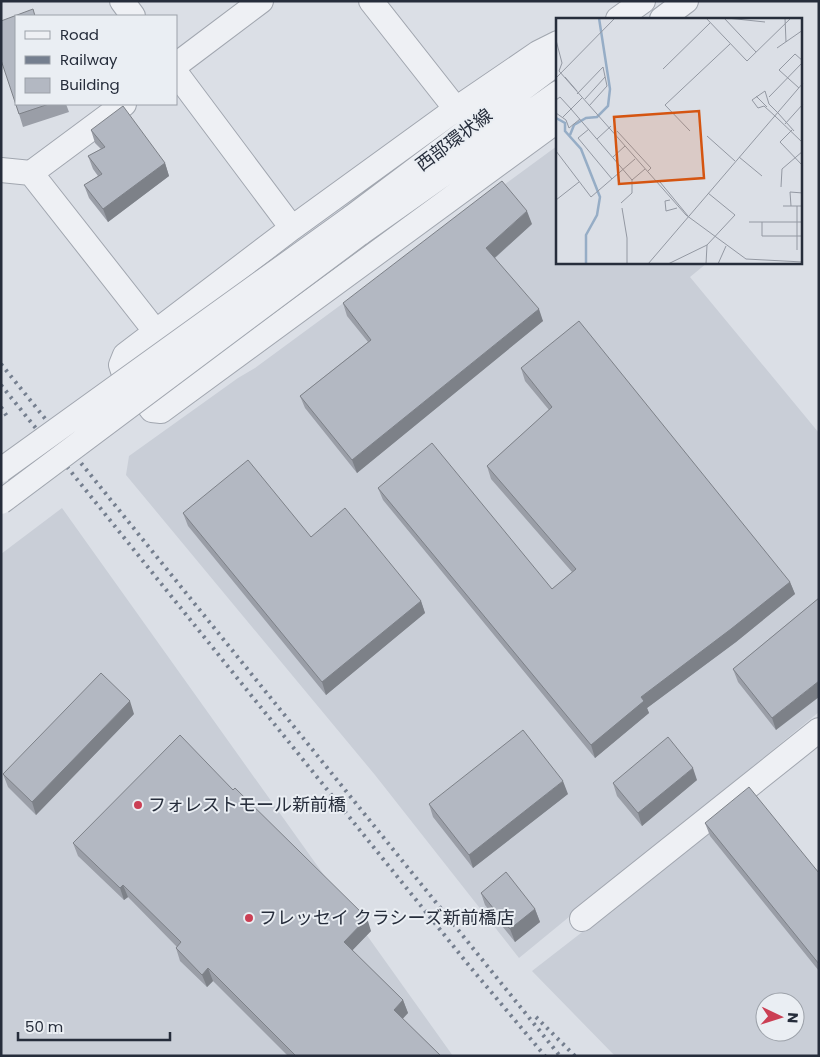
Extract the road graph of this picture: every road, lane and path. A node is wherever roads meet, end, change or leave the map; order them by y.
1 (122, 1) edge
2 (261, 1) edge
3 (371, 1) edge
4 (643, 1) edge
5 (686, 1) edge
6 (132, 15) edge
7 (619, 18) edge
8 (663, 18) edge
9 (556, 44) edge
10 (178, 63) edge
11 (556, 64) edge
12 (178, 76) edge
13 (556, 94) edge
14 (123, 105) edge
15 (456, 109) junction
16 (556, 121) edge
17 (1, 170) edge
18 (31, 173) junction
19 (355, 226) junction
20 (292, 228) junction
21 (156, 332) junction
22 (1, 470) edge
23 (1, 502) edge
24 (819, 730) edge
25 (582, 919) dead end

1 - 6 street
2 - 10 street
3 - 15 street
4 - 7 street
5 - 8 street
9 - 15 street
11 - 19 street, 西部環状線
12 - 20 street
13 - 19 street, 西部環状線
14 - 18 street
15 - 20 street
16 - 21 street
17 - 18 street
18 - 21 street
19 - 22 street, bridge
19 - 23 street, bridge
20 - 21 street
24 - 25 street

